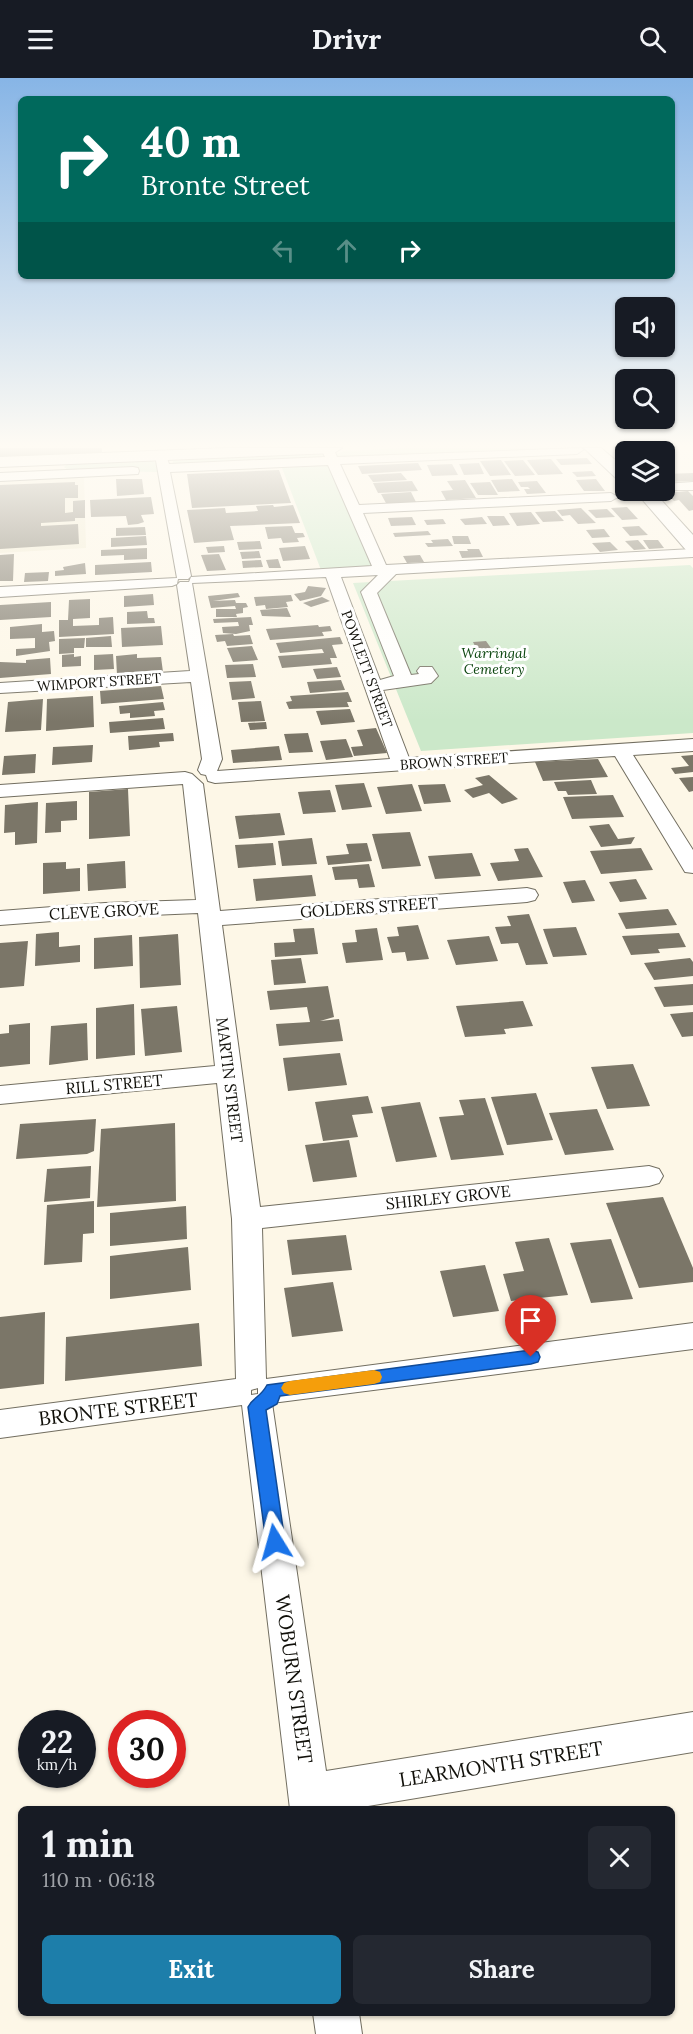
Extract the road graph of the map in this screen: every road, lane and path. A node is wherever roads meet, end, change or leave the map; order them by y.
1 (176, 539) edge
2 (370, 539) edge
3 (693, 553) edge
4 (386, 570) junction
5 (332, 573) junction
6 (184, 581) junction
7 (0, 592) edge
8 (198, 676) junction
9 (441, 681) dead end
10 (397, 682) junction
11 (374, 686) junction
12 (0, 688) edge
13 (693, 745) edge
14 (621, 750) junction
15 (402, 765) junction
16 (200, 777) junction
17 (0, 791) edge
18 (693, 867) edge
19 (528, 895) dead end
20 (209, 913) junction
21 (0, 918) edge
22 (229, 1072) junction
23 (0, 1095) edge
24 (649, 1176) dead end
25 (247, 1219) junction
26 (693, 1336) edge
27 (254, 1392) junction
28 (0, 1424) edge
29 (693, 1732) edge
30 (310, 1802) edge
31 (336, 2016) edge
32 (339, 2034) edge

1 - 6 street, MARTIN STREET
2 - 4 street
3 - 4 street
4 - 5 street
4 - 10 street
5 - 6 street
5 - 11 street, POWLETT STREET
6 - 7 street
6 - 8 street, MARTIN STREET
8 - 12 street, WIMPORT STREET
8 - 16 street, MARTIN STREET
9 - 10 street
10 - 11 street
11 - 15 street, POWLETT STREET
13 - 14 street, BROWN STREET
14 - 15 street, BROWN STREET
14 - 18 street
15 - 16 street, BROWN STREET
16 - 17 street, BROWN STREET
16 - 20 street, MARTIN STREET
19 - 20 street, GOLDERS STREET
20 - 21 street, CLEVE GROVE
20 - 22 street, MARTIN STREET
22 - 23 street, RILL STREET
22 - 25 street, MARTIN STREET
24 - 25 street, SHIRLEY GROVE
25 - 27 street, MARTIN STREET
26 - 27 street, BRONTE STREET
27 - 28 street, BRONTE STREET
27 - 30 street, WOBURN STREET
29 - 30 street, LEARMONTH STREET
31 - 32 street

